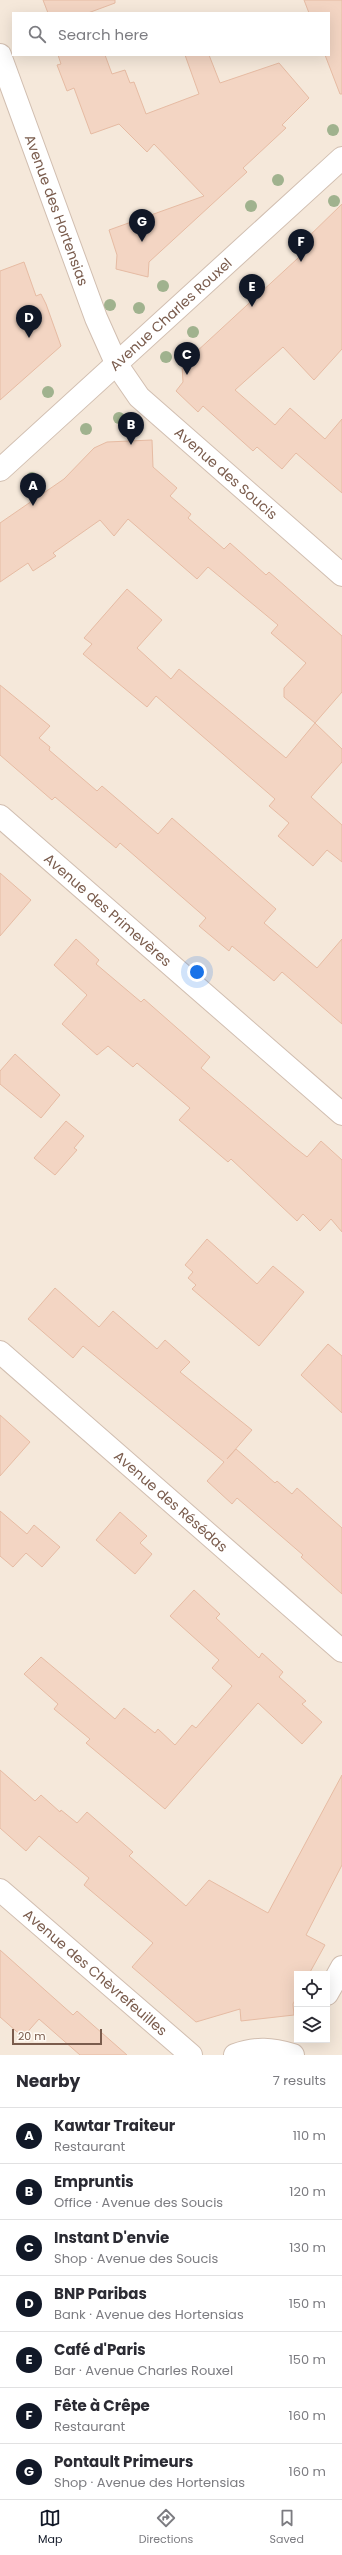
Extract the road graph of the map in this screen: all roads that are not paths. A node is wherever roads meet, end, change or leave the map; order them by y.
1 (0, 55) edge
2 (342, 158) edge
3 (117, 365) junction
4 (0, 470) edge
5 (342, 575) edge
6 (0, 816) edge
7 (342, 1114) edge
8 (0, 1352) edge
9 (342, 1651) edge
10 (0, 1890) edge
11 (342, 1967) edge
12 (330, 1989) edge
13 (300, 2043) edge
14 (191, 2055) edge
15 (235, 2055) edge
16 (294, 2055) edge

1 - 3 street, Avenue des Hortensias
2 - 3 street, Avenue Charles Rouxel
3 - 4 street, Avenue Charles Rouxel
3 - 5 street, Avenue des Soucis
6 - 7 street, Avenue des Primevères
8 - 9 street, Avenue des Résédas
10 - 14 street, Avenue des Chèvrefeuilles
11 - 12 street
13 - 16 street
15 - 16 street

